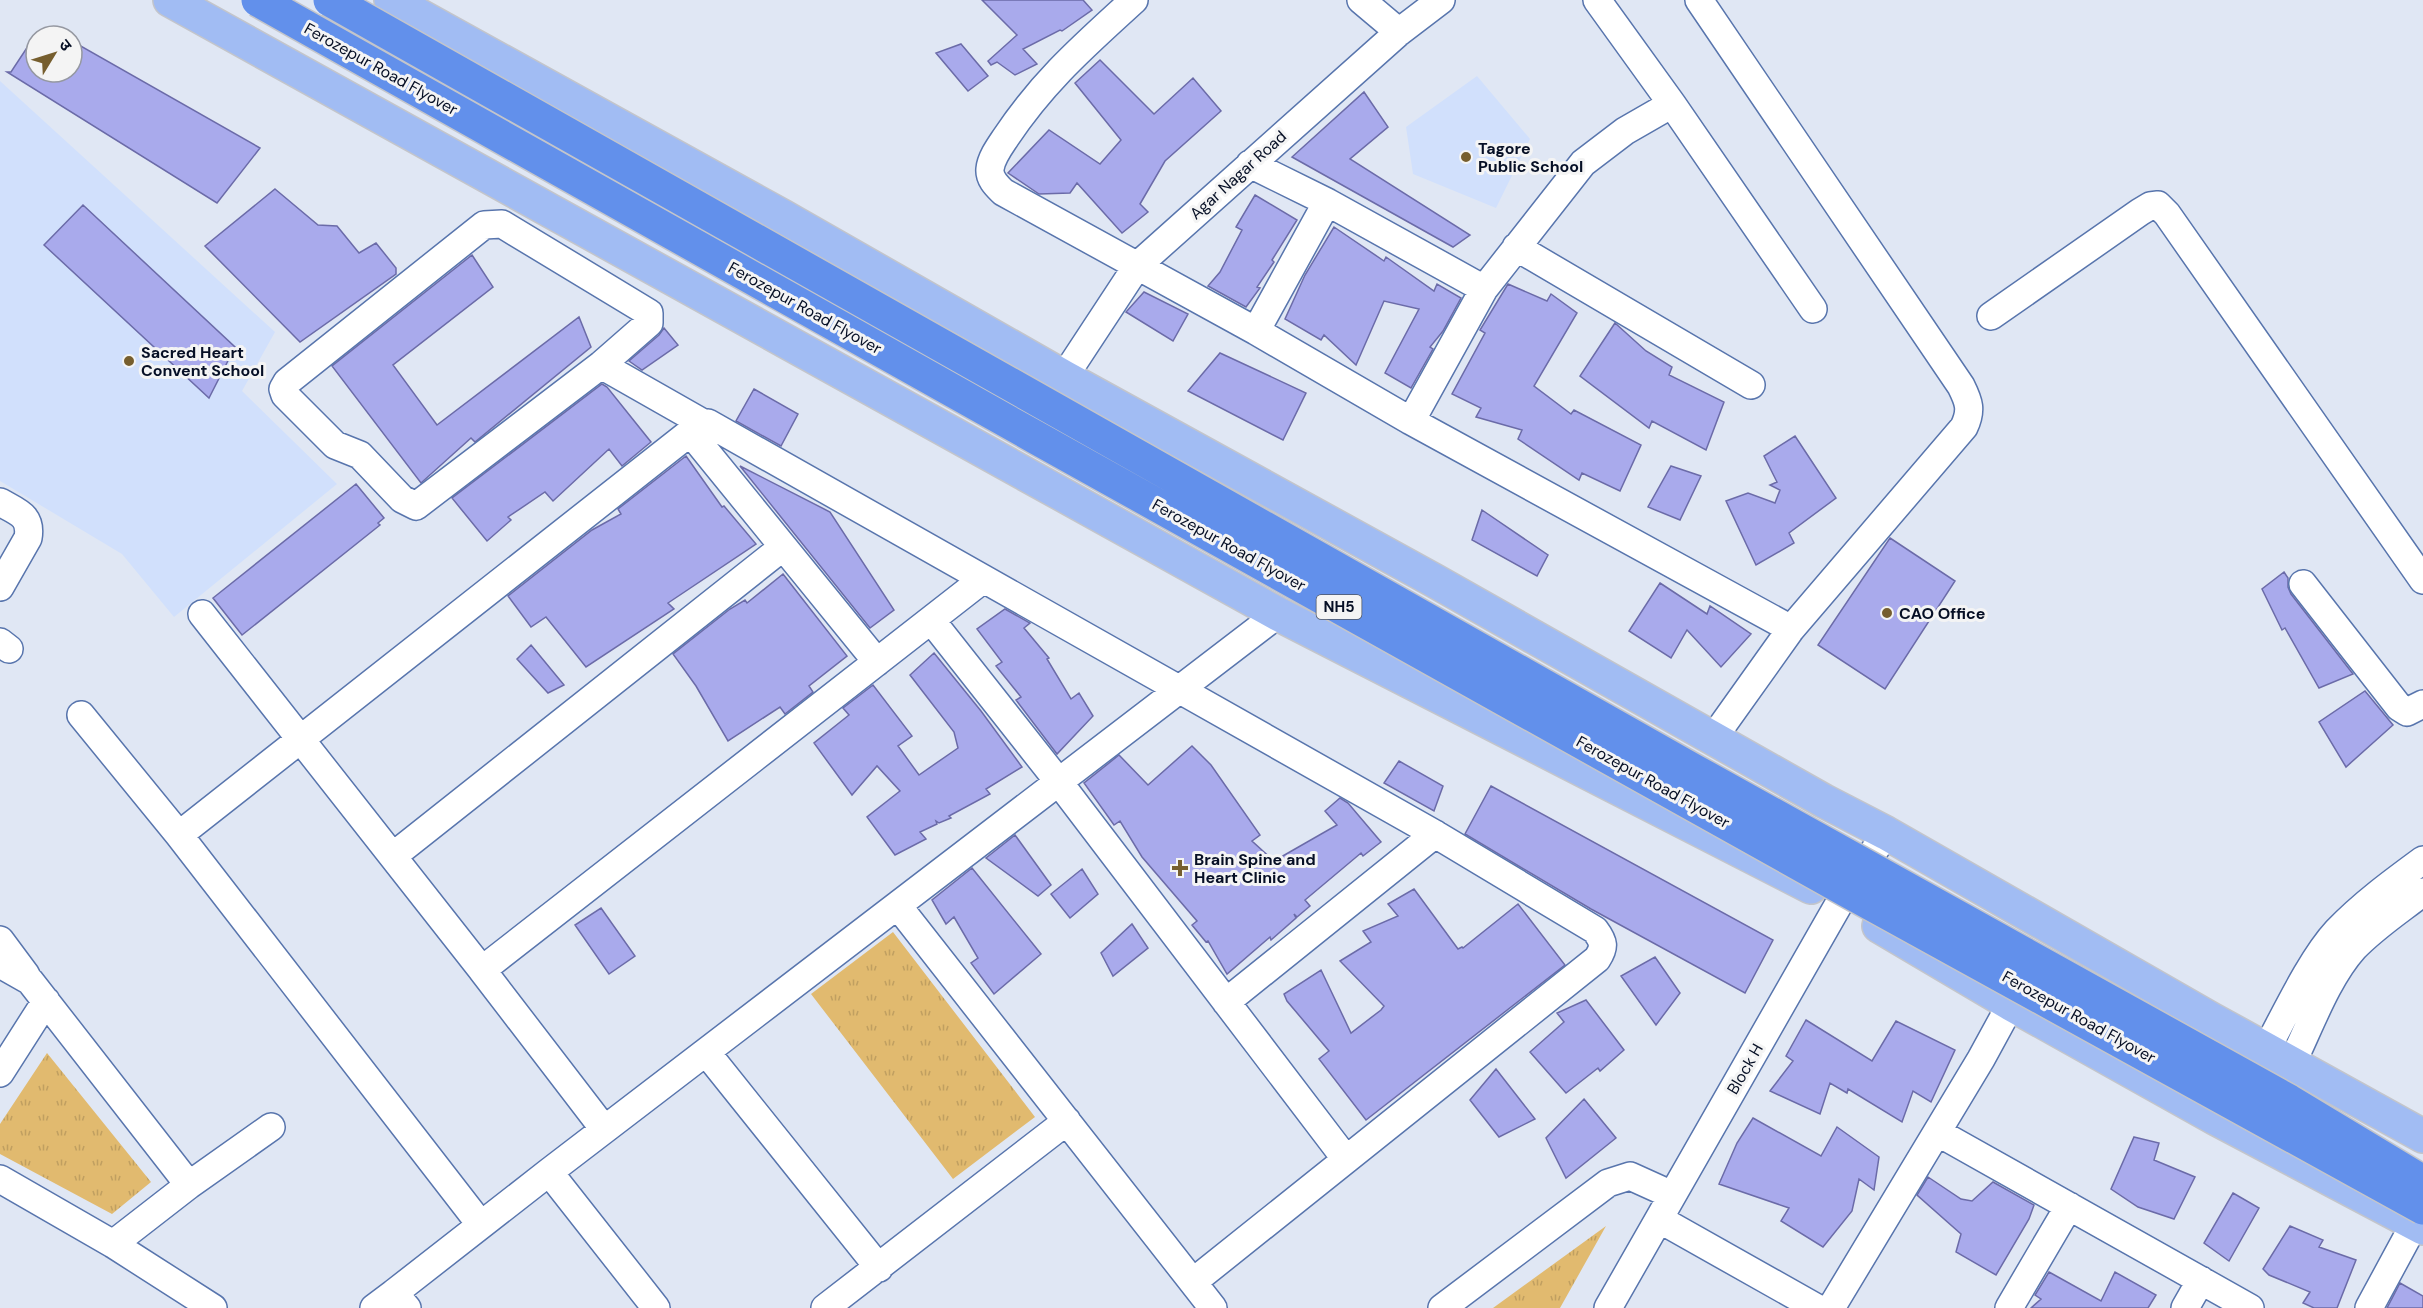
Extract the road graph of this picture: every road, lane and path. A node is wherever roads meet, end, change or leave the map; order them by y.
1 (170, 0) edge
2 (258, 0) edge
3 (330, 0) edge
4 (391, 0) edge
5 (1134, 0) edge
6 (1361, 0) edge
7 (1441, 0) edge
8 (1597, 0) edge
9 (1699, 0) edge
10 (418, 9) edge
11 (1399, 32) junction
12 (1672, 104) junction
13 (1250, 164) junction
14 (1328, 202) junction
15 (1516, 247) junction
16 (1137, 267) junction
17 (1484, 289) junction
18 (1813, 309) dead end
19 (1991, 316) dead end
20 (1256, 331) junction
21 (601, 365) junction
22 (1064, 377) junction
23 (1751, 385) dead end
24 (1411, 421) junction
25 (697, 427) junction
26 (0, 502) edge
27 (783, 547) junction
28 (982, 580) junction
29 (2423, 580) edge
30 (2303, 584) dead end
31 (0, 587) edge
32 (202, 614) dead end
33 (1278, 614) junction
34 (931, 620) junction
35 (1791, 629) junction
36 (876, 662) junction
37 (1177, 690) junction
38 (2423, 704) edge
39 (81, 715) dead end
40 (1714, 737) junction
41 (300, 738) junction
42 (1058, 781) junction
43 (1886, 833) junction
44 (1435, 834) junction
45 (178, 835) junction
46 (393, 856) junction
47 (2423, 860) edge
48 (2423, 892) edge
49 (1840, 902) junction
50 (898, 906) junction
51 (0, 940) edge
52 (0, 964) edge
53 (482, 970) junction
54 (38, 991) junction
55 (1226, 1002) junction
56 (2011, 1004) junction
57 (706, 1052) junction
58 (2279, 1056) junction
59 (0, 1073) edge
60 (1067, 1121) junction
61 (271, 1127) dead end
62 (604, 1129) junction
63 (1937, 1132) junction
64 (2423, 1136) edge
65 (1346, 1158) junction
66 (549, 1172) junction
67 (0, 1179) edge
68 (2423, 1182) edge
69 (189, 1185) junction
70 (1672, 1195) junction
71 (2068, 1206) junction
72 (1659, 1219) junction
73 (2420, 1220) edge
74 (481, 1225) junction
75 (113, 1244) junction
76 (879, 1268) junction
77 (2201, 1281) junction
78 (1193, 1282) junction
79 (392, 1303) edge
80 (213, 1308) edge
81 (656, 1308) edge
82 (825, 1308) edge
83 (1213, 1308) edge
84 (1442, 1308) edge
85 (1608, 1308) edge
86 (1817, 1308) edge
87 (1831, 1308) edge
88 (2009, 1308) edge
89 (2185, 1308) edge
90 (2250, 1308) edge
91 (2369, 1308) edge

1 - 33 main road
2 - 73 highway, Ferozepur Road Flyover / NH5, bridge
3 - 68 highway, Ferozepur Road Flyover / NH5, bridge
4 - 10 main road
5 - 16 street
6 - 11 street
7 - 11 street, Agar Nagar Road
8 - 12 street
9 - 35 street
10 - 22 main road
11 - 13 street, Agar Nagar Road
12 - 15 street
12 - 18 street
13 - 14 street
13 - 16 street, Agar Nagar Road
14 - 17 street
14 - 20 street
15 - 17 street
15 - 23 street
16 - 20 street
16 - 22 street, Agar Nagar Road
17 - 24 street
19 - 29 street
20 - 24 street
21 - 21 street
21 - 25 street
22 - 40 main road
24 - 35 street
25 - 27 street
25 - 28 street
25 - 41 street
26 - 31 street
27 - 36 street
27 - 46 street
28 - 34 street
28 - 37 street
30 - 38 street
32 - 41 street
33 - 37 street
33 - 49 main road
34 - 36 street
34 - 42 street
35 - 40 street
36 - 53 street
37 - 42 street
37 - 44 street
39 - 45 street
40 - 43 main road
41 - 45 street
41 - 46 street
42 - 50 street
42 - 55 street
43 - 49 street, Block H
43 - 58 main road
44 - 55 street
44 - 65 street
45 - 74 street
46 - 53 street
47 - 58 street
48 - 58 street
49 - 56 main road
49 - 70 street, Block H
50 - 57 street
50 - 60 street
51 - 54 street
52 - 54 street
53 - 62 street
54 - 59 street
54 - 69 street
55 - 65 street
56 - 63 street
56 - 73 main road
57 - 62 street
57 - 76 street
58 - 64 main road
60 - 76 street
60 - 78 street
61 - 69 street
62 - 66 street
63 - 71 street
63 - 87 street
65 - 78 street
66 - 74 street
66 - 81 street
67 - 75 street
69 - 75 street
70 - 72 street, Block H
70 - 84 street
71 - 77 street
71 - 88 street
72 - 85 street, Block H
72 - 86 street
73 - 91 street
74 - 79 street
75 - 80 street
76 - 82 street
77 - 89 street
77 - 90 street
78 - 83 street

